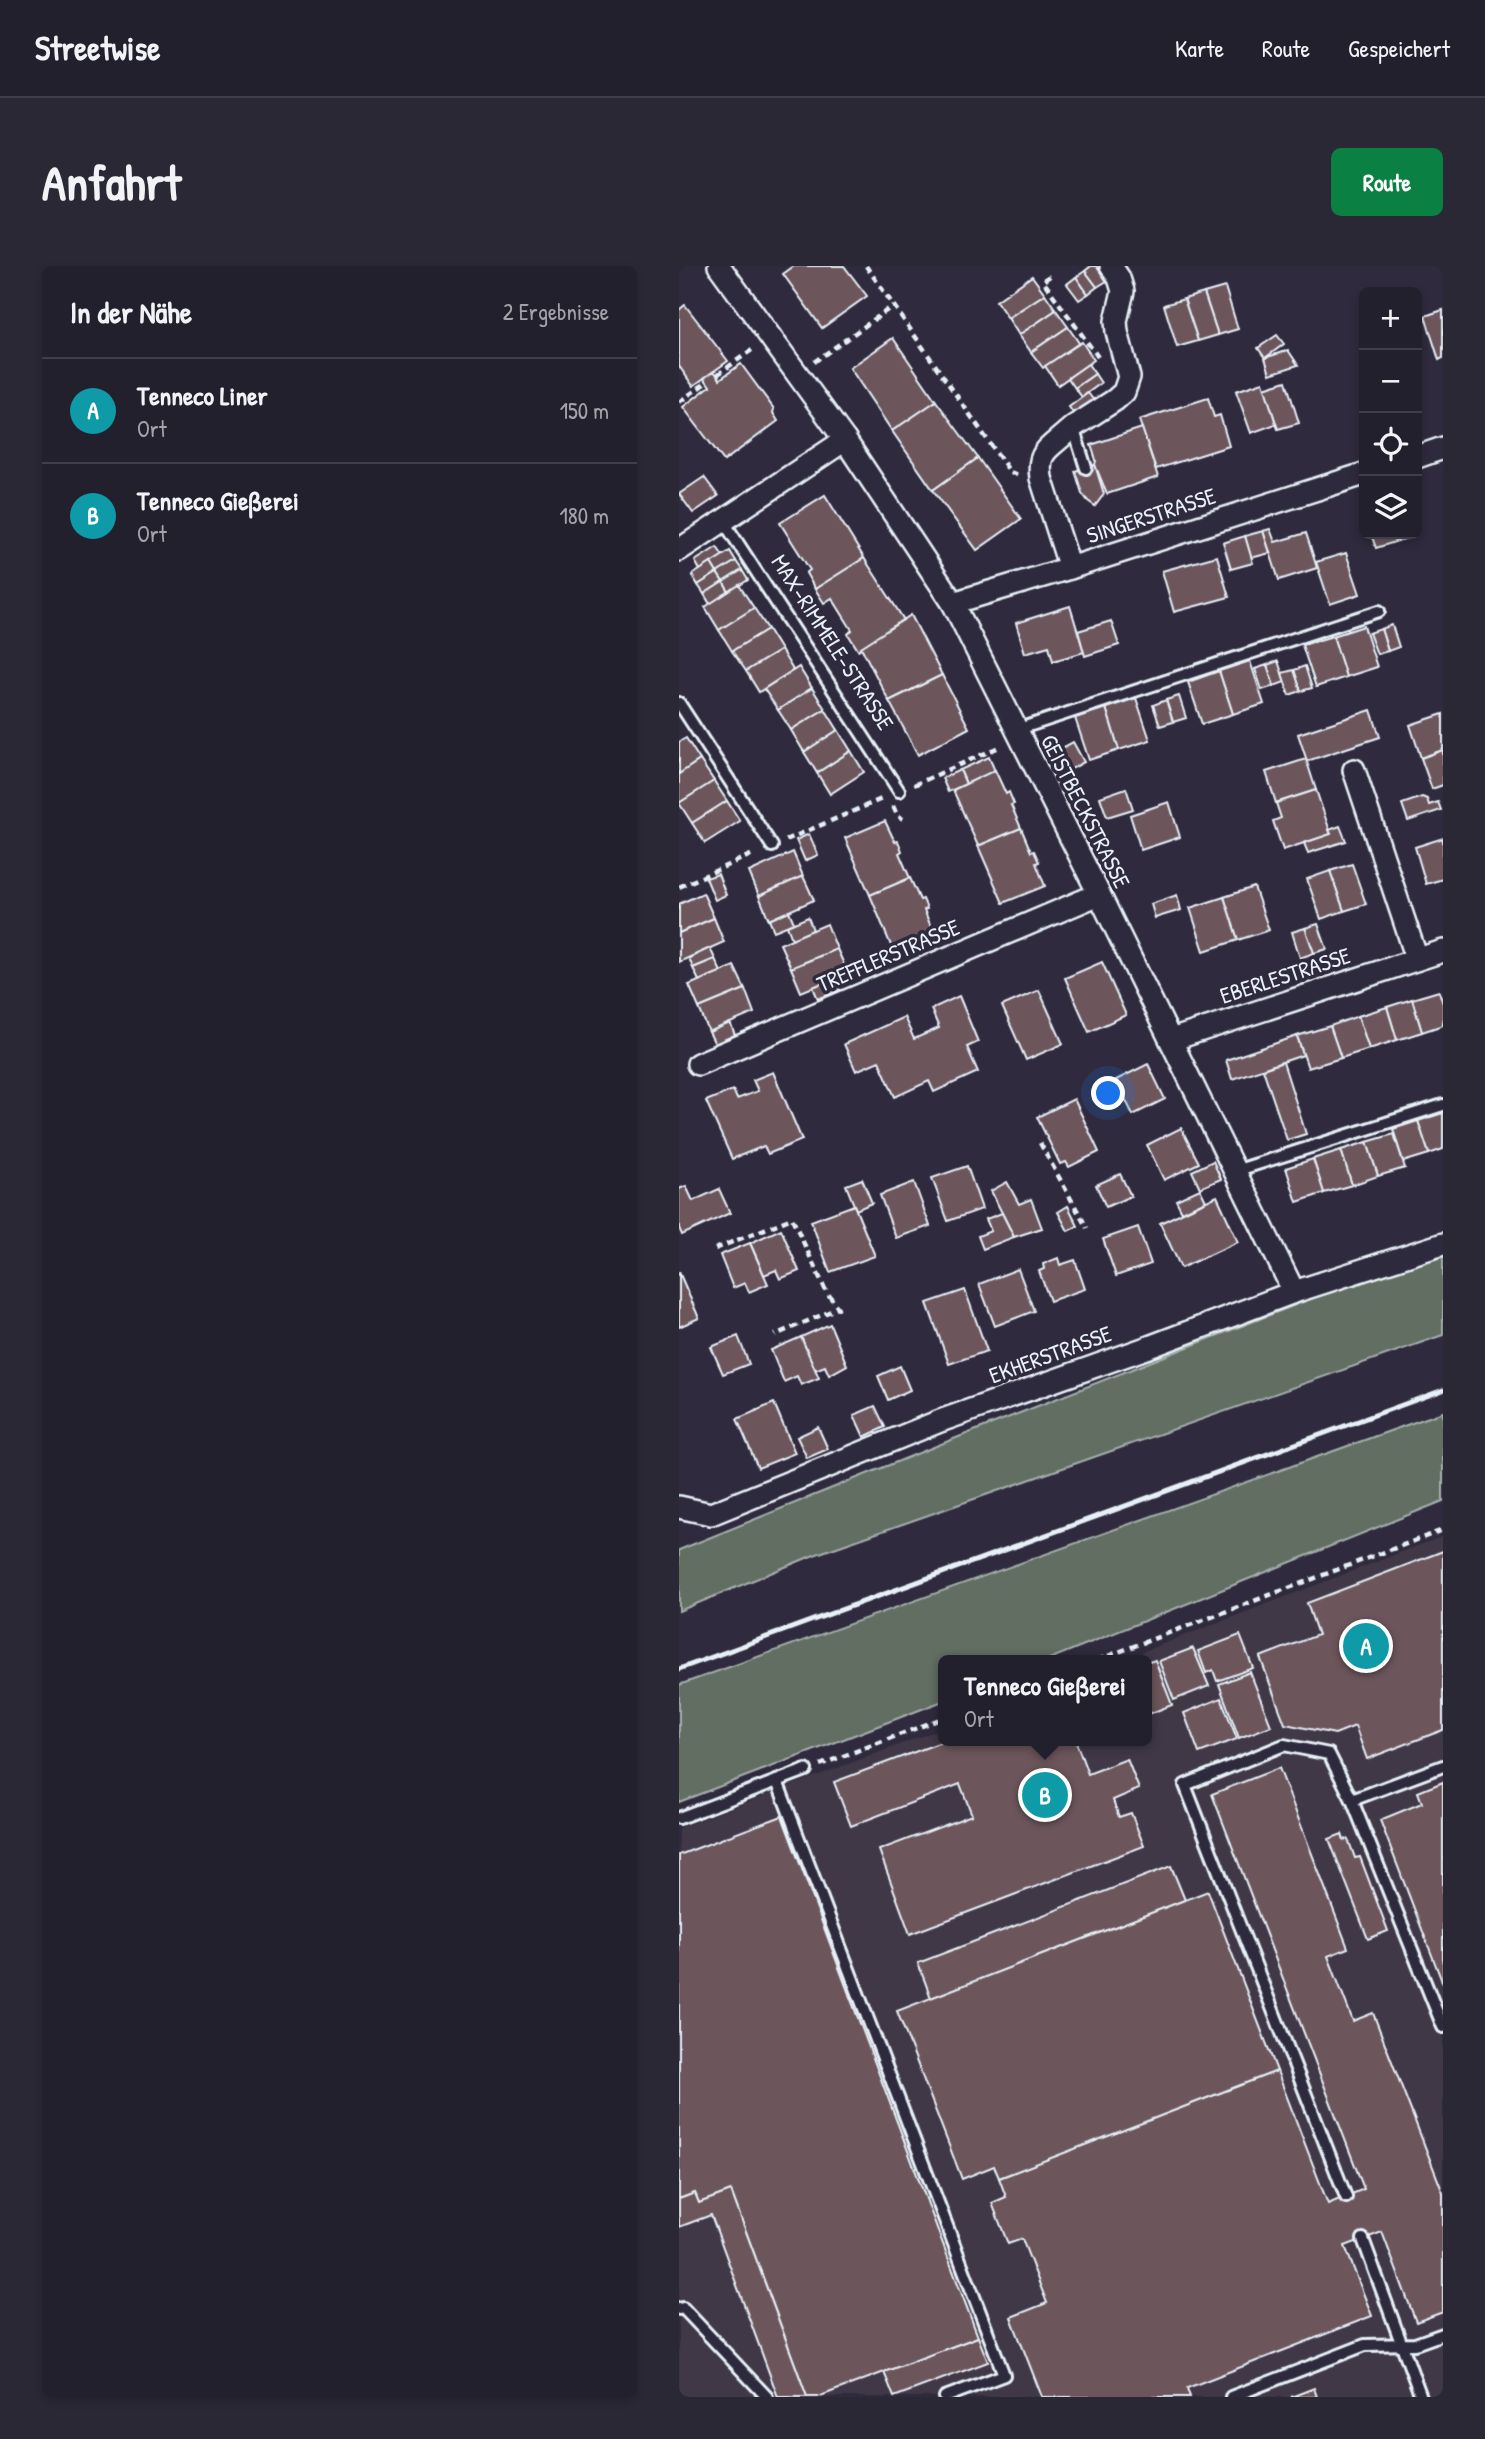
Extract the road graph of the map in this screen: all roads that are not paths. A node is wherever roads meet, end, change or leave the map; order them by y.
1 (719, 266) edge
2 (1111, 266) edge
3 (1073, 427) junction
4 (845, 440) junction
5 (1443, 449) edge
6 (1422, 455) edge
7 (1086, 468) dead end
8 (1359, 476) edge
9 (724, 522) junction
10 (679, 550) edge
11 (1070, 568) junction
12 (953, 604) junction
13 (1379, 611) dead end
14 (679, 703) edge
15 (1018, 734) junction
16 (1354, 770) dead end
17 (899, 791) road end
18 (772, 846) road end
19 (1099, 894) junction
20 (1443, 951) edge
21 (1417, 959) junction
22 (1171, 1040) junction
23 (698, 1064) dead end
24 (1443, 1105) edge
25 (1235, 1171) junction
26 (1443, 1244) edge
27 (1294, 1292) junction
28 (679, 1507) edge
29 (1443, 1766) edge
30 (806, 1770) road end
31 (777, 1782) junction
32 (1352, 1800) junction
33 (679, 1818) edge
34 (1443, 2027) edge
35 (1346, 2197) dead end
36 (1363, 2239) dead end
37 (679, 2309) edge
38 (1443, 2334) edge
39 (1402, 2343) junction
40 (767, 2397) edge
41 (946, 2397) edge
42 (1231, 2397) edge
43 (1421, 2397) edge

1 - 4 street, GEISTBECKSTRASSE
2 - 3 street
3 - 7 lane
3 - 11 street
4 - 9 street
4 - 12 street, GEISTBECKSTRASSE
5 - 6 street
8 - 11 street, SINGERSTRASSE
9 - 10 street
9 - 17 lane, MAX-RIMMELE-STRASSE
11 - 12 street, SINGERSTRASSE
12 - 15 street, GEISTBECKSTRASSE
13 - 15 lane
14 - 18 lane
15 - 19 street, GEISTBECKSTRASSE
16 - 21 street
19 - 22 street, GEISTBECKSTRASSE
19 - 23 street, TREFFLERSTRASSE
20 - 21 street, EBERLESTRASSE
21 - 22 street, EBERLESTRASSE
22 - 25 street, GEISTBECKSTRASSE
24 - 25 lane
25 - 27 street, GEISTBECKSTRASSE
26 - 27 street, EKHERSTRASSE
27 - 28 street, EKHERSTRASSE
29 - 32 lane
30 - 31 lane
31 - 33 lane
31 - 41 lane
32 - 34 lane
32 - 35 lane
36 - 39 lane
37 - 40 lane
38 - 39 lane
39 - 42 lane
39 - 43 lane

